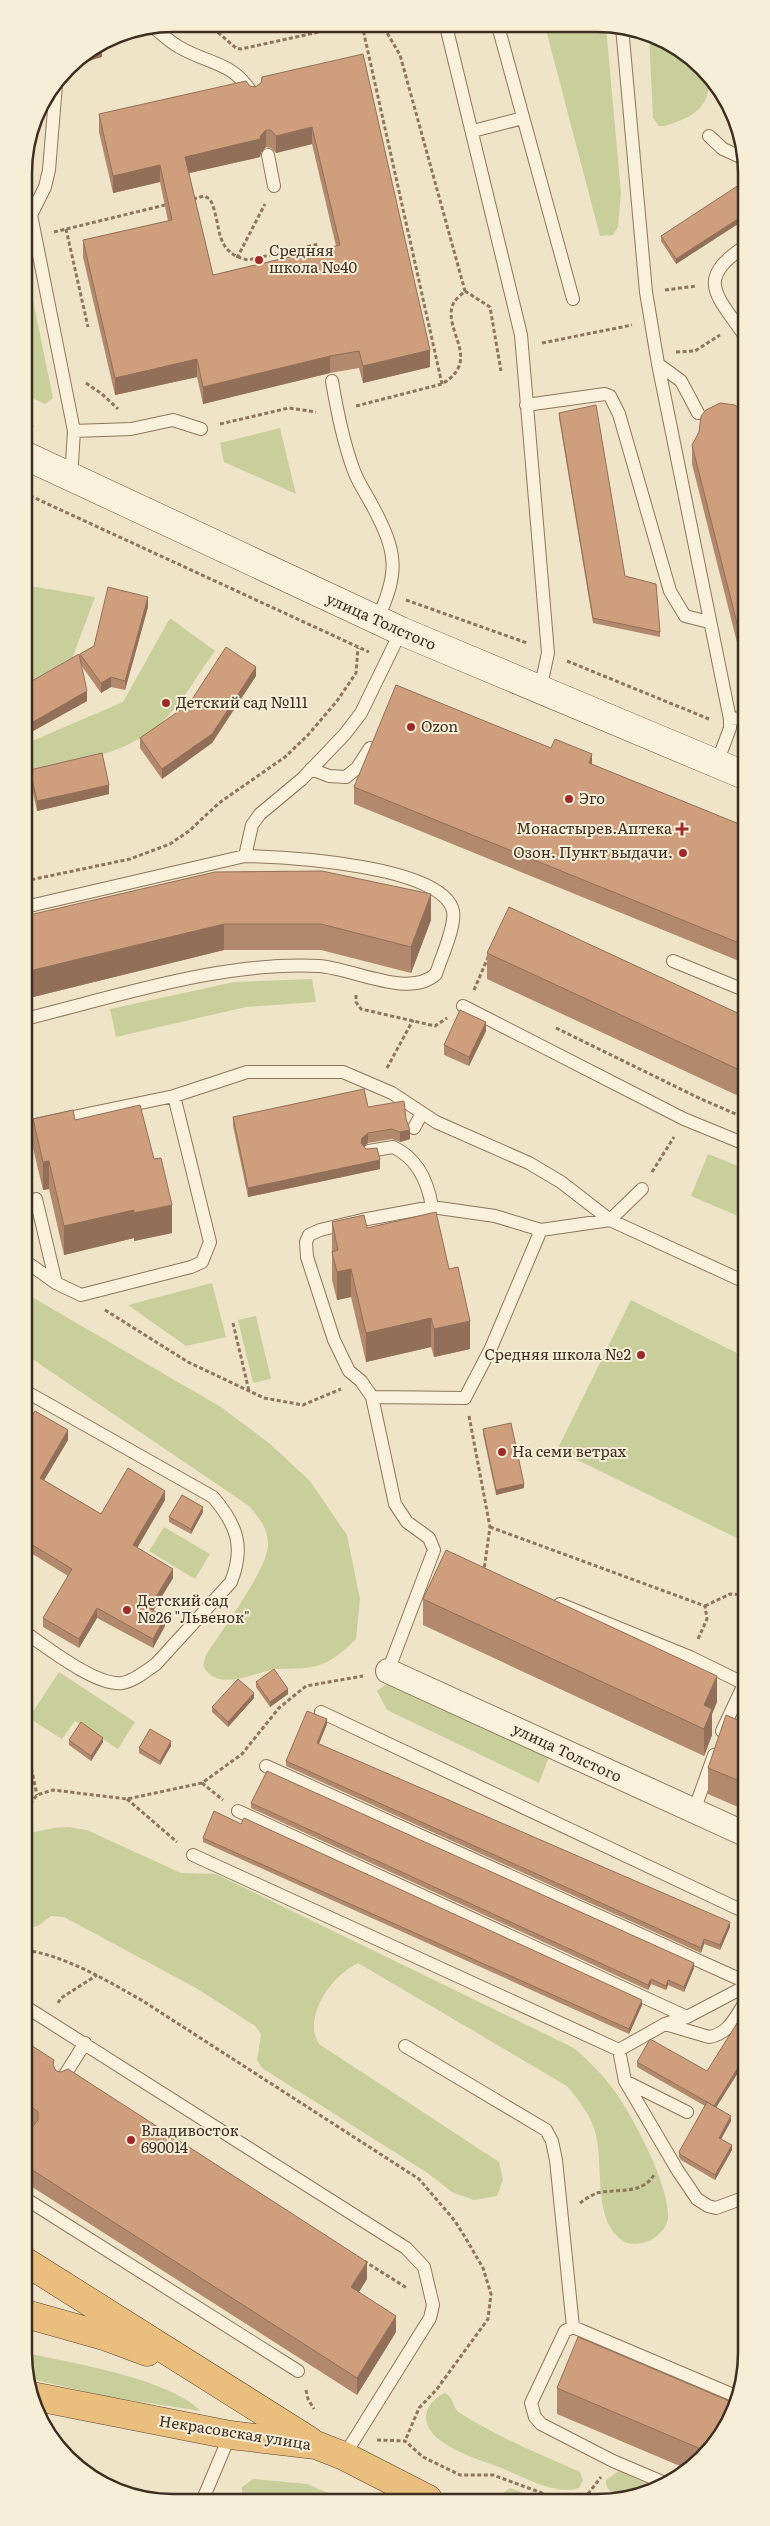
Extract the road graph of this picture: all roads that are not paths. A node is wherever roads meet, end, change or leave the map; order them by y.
1 (448, 32) edge
2 (500, 32) edge
3 (161, 33) edge
4 (623, 35) edge
5 (254, 96) edge
6 (55, 97) edge
7 (523, 118) junction
8 (473, 131) junction
9 (709, 136) dead end
10 (268, 155) edge
11 (736, 155) edge
12 (274, 186) road end
13 (33, 211) edge
14 (33, 224) edge
15 (738, 252) edge
16 (573, 299) dead end
17 (738, 325) edge
18 (657, 358) junction
19 (332, 381) edge
20 (526, 405) junction
21 (698, 413) dead end
22 (200, 429) road end
23 (74, 431) junction
24 (33, 459) edge
25 (71, 478) junction
26 (709, 622) junction
27 (389, 626) junction
28 (540, 690) junction
29 (738, 719) edge
30 (730, 720) junction
31 (370, 748) edge
32 (718, 764) junction
33 (311, 769) junction
34 (738, 772) edge
35 (245, 856) junction
36 (33, 905) edge
37 (673, 961) dead end
38 (738, 987) edge
39 (463, 1006) road end
40 (33, 1017) edge
41 (174, 1096) junction
42 (422, 1113) junction
43 (33, 1125) edge
44 (414, 1128) dead end
45 (738, 1141) edge
46 (369, 1151) edge
47 (642, 1189) road end
48 (36, 1198) dead end
49 (432, 1207) junction
50 (610, 1220) junction
51 (541, 1230) junction
52 (32, 1266) edge
53 (737, 1279) edge
54 (56, 1283) junction
55 (32, 1395) edge
56 (372, 1397) junction
57 (546, 1599) edge
58 (32, 1637) edge
59 (388, 1671) joint
60 (737, 1680) edge
61 (737, 1699) edge
62 (321, 1712) dead end
63 (266, 1766) dead end
64 (694, 1810) junction
65 (238, 1811) road end
66 (737, 1830) edge
67 (193, 1855) dead end
68 (737, 1908) edge
69 (737, 1980) edge
70 (737, 1989) edge
71 (32, 2011) edge
72 (737, 2014) edge
73 (688, 2017) junction
74 (665, 2024) junction
75 (85, 2043) junction
76 (405, 2046) dead end
77 (619, 2050) junction
78 (61, 2081) edge
79 (625, 2081) junction
80 (687, 2112) dead end
81 (737, 2200) edge
82 (32, 2203) edge
83 (32, 2266) edge
84 (32, 2316) edge
85 (572, 2327) junction
86 (298, 2371) road end
87 (204, 2374) junction
88 (731, 2394) edge
89 (40, 2398) edge
90 (230, 2435) junction
91 (316, 2445) junction
92 (344, 2456) junction
93 (657, 2480) edge
94 (205, 2494) edge
95 (418, 2494) edge

1 - 8 lane
2 - 7 lane
3 - 5 lane
4 - 18 lane
6 - 13 lane
7 - 8 lane
7 - 16 lane
8 - 20 lane
9 - 11 lane
10 - 12 lane
14 - 23 lane
15 - 17 lane
18 - 21 lane
18 - 26 lane
19 - 27 lane
20 - 26 lane
20 - 28 lane
22 - 23 lane
23 - 25 lane
24 - 25 main road, улица Толстого
25 - 27 main road, улица Толстого
26 - 30 lane
27 - 28 main road, улица Толстого
27 - 33 lane
28 - 32 main road, улица Толстого
29 - 30 lane
30 - 32 lane
31 - 33 lane
32 - 34 main road, улица Толстого
33 - 35 lane
35 - 36 lane
35 - 40 lane
37 - 38 lane
39 - 45 lane
41 - 42 lane
41 - 43 lane
41 - 54 lane
42 - 44 lane
42 - 50 lane
46 - 49 lane
47 - 50 lane
48 - 54 lane
49 - 51 lane
49 - 56 lane
50 - 51 lane
50 - 53 lane
51 - 56 lane
52 - 54 lane
55 - 58 lane
56 - 59 lane
57 - 60 lane
59 - 64 street, улица Толстого
61 - 64 lane
62 - 68 lane
63 - 69 lane
64 - 66 street, улица Толстого
65 - 73 lane
67 - 77 lane
70 - 73 lane
71 - 75 lane
72 - 74 lane
73 - 74 lane
74 - 77 lane
75 - 78 lane
75 - 92 lane
76 - 85 lane
77 - 79 lane
79 - 80 lane
79 - 81 lane
82 - 86 lane
83 - 87 highway
84 - 87 highway
85 - 88 lane
85 - 93 lane
87 - 91 highway
89 - 90 highway, Некрасовская улица
90 - 91 highway, Некрасовская улица
90 - 94 lane
91 - 92 highway, Некрасовская улица
92 - 95 highway, Некрасовская улица

